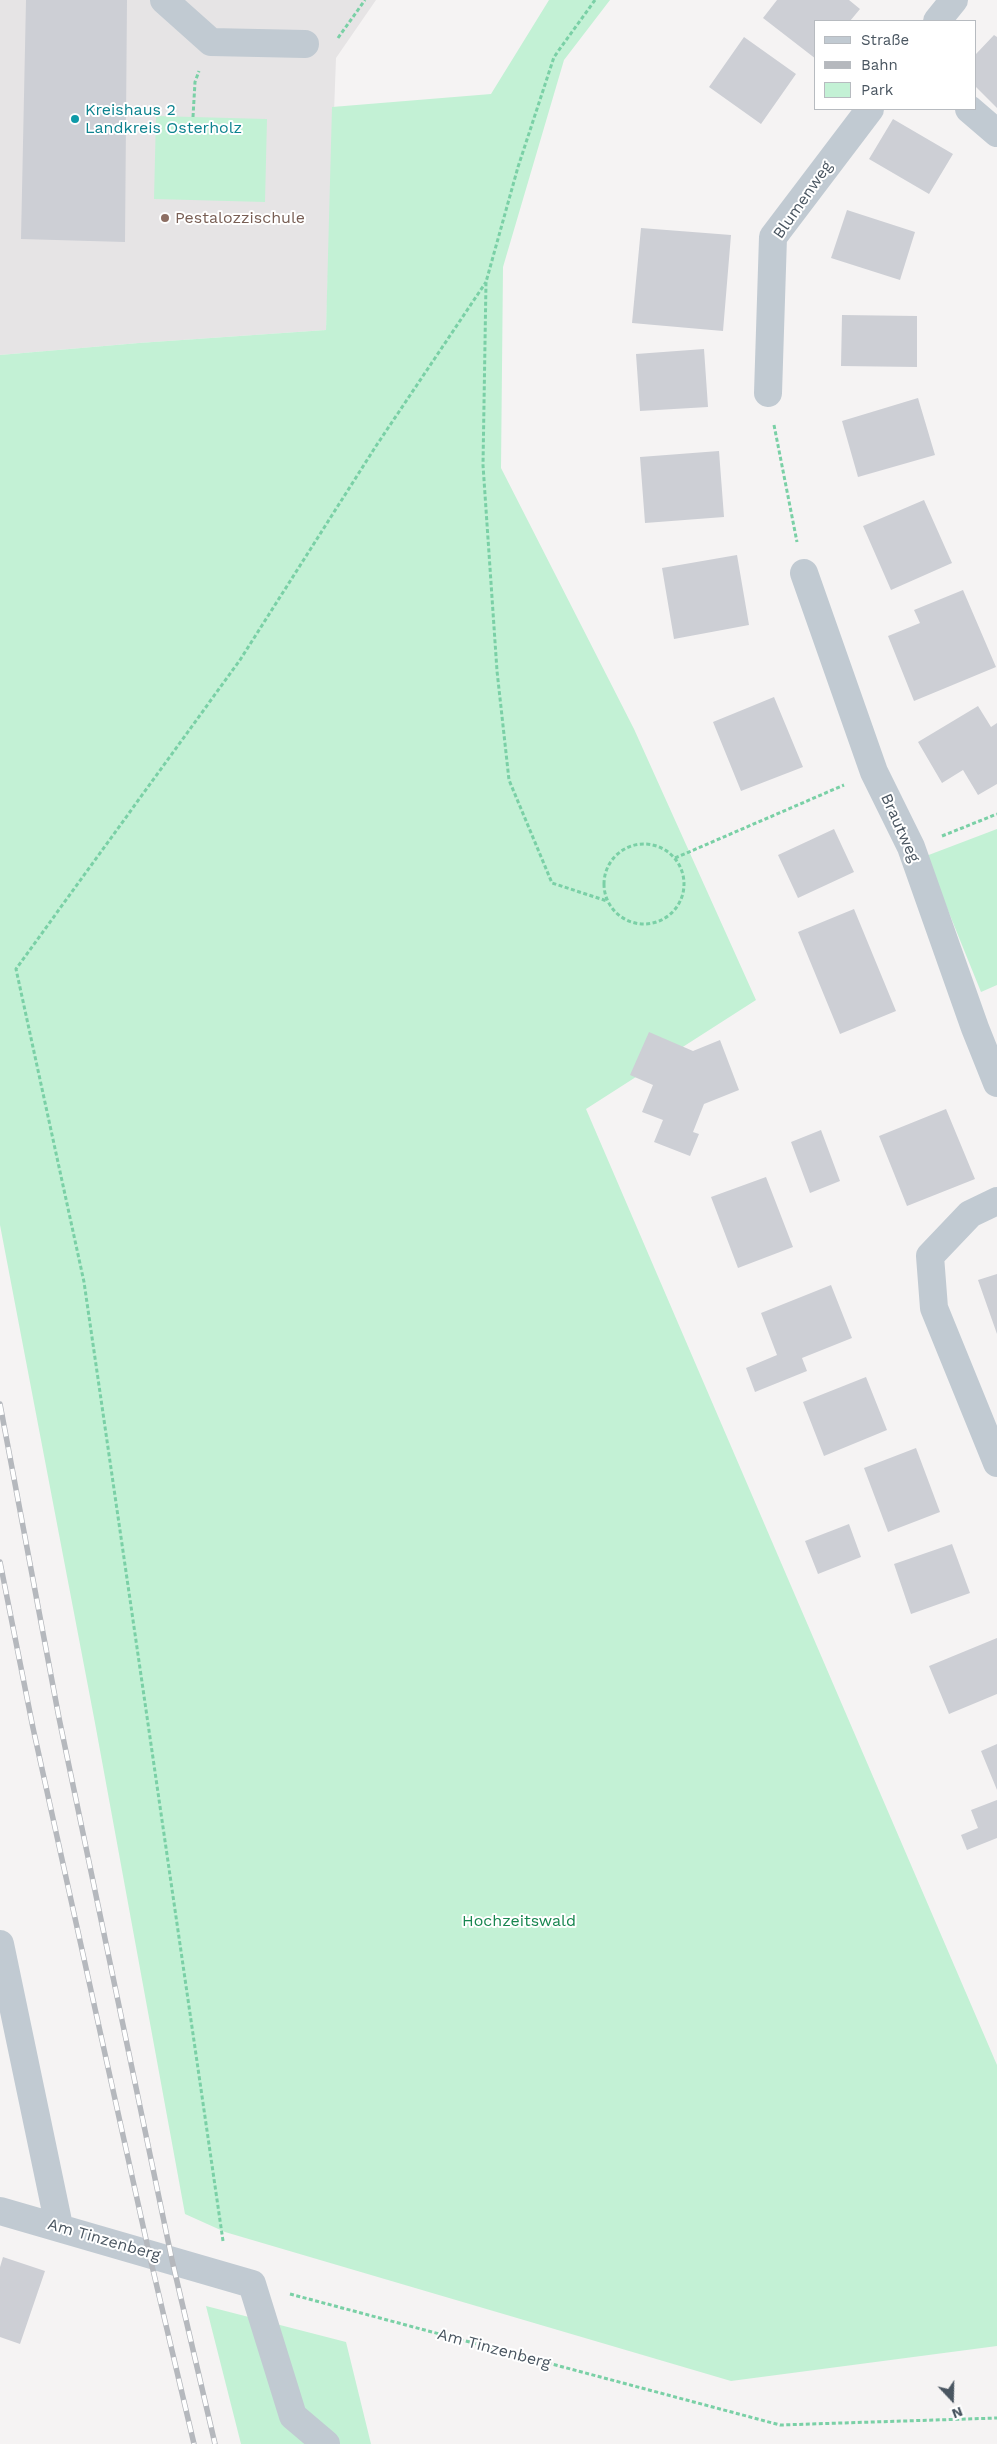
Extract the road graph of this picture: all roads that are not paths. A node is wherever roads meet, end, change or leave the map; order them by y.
1 (164, 0) edge
2 (954, 0) edge
3 (938, 20) edge
4 (305, 44) road end
5 (869, 110) edge
6 (969, 110) edge
7 (997, 133) edge
8 (768, 393) road end
9 (804, 573) road end
10 (997, 1083) edge
11 (997, 1201) edge
12 (997, 1463) edge
13 (0, 1944) edge
14 (0, 2210) edge
15 (59, 2226) junction
16 (326, 2444) edge

1 - 4 street
2 - 3 street
5 - 8 street, Blumenweg
6 - 7 street
9 - 10 street, Brautweg
11 - 12 street
13 - 15 street
14 - 15 street, Am Tinzenberg
15 - 16 street, Am Tinzenberg

